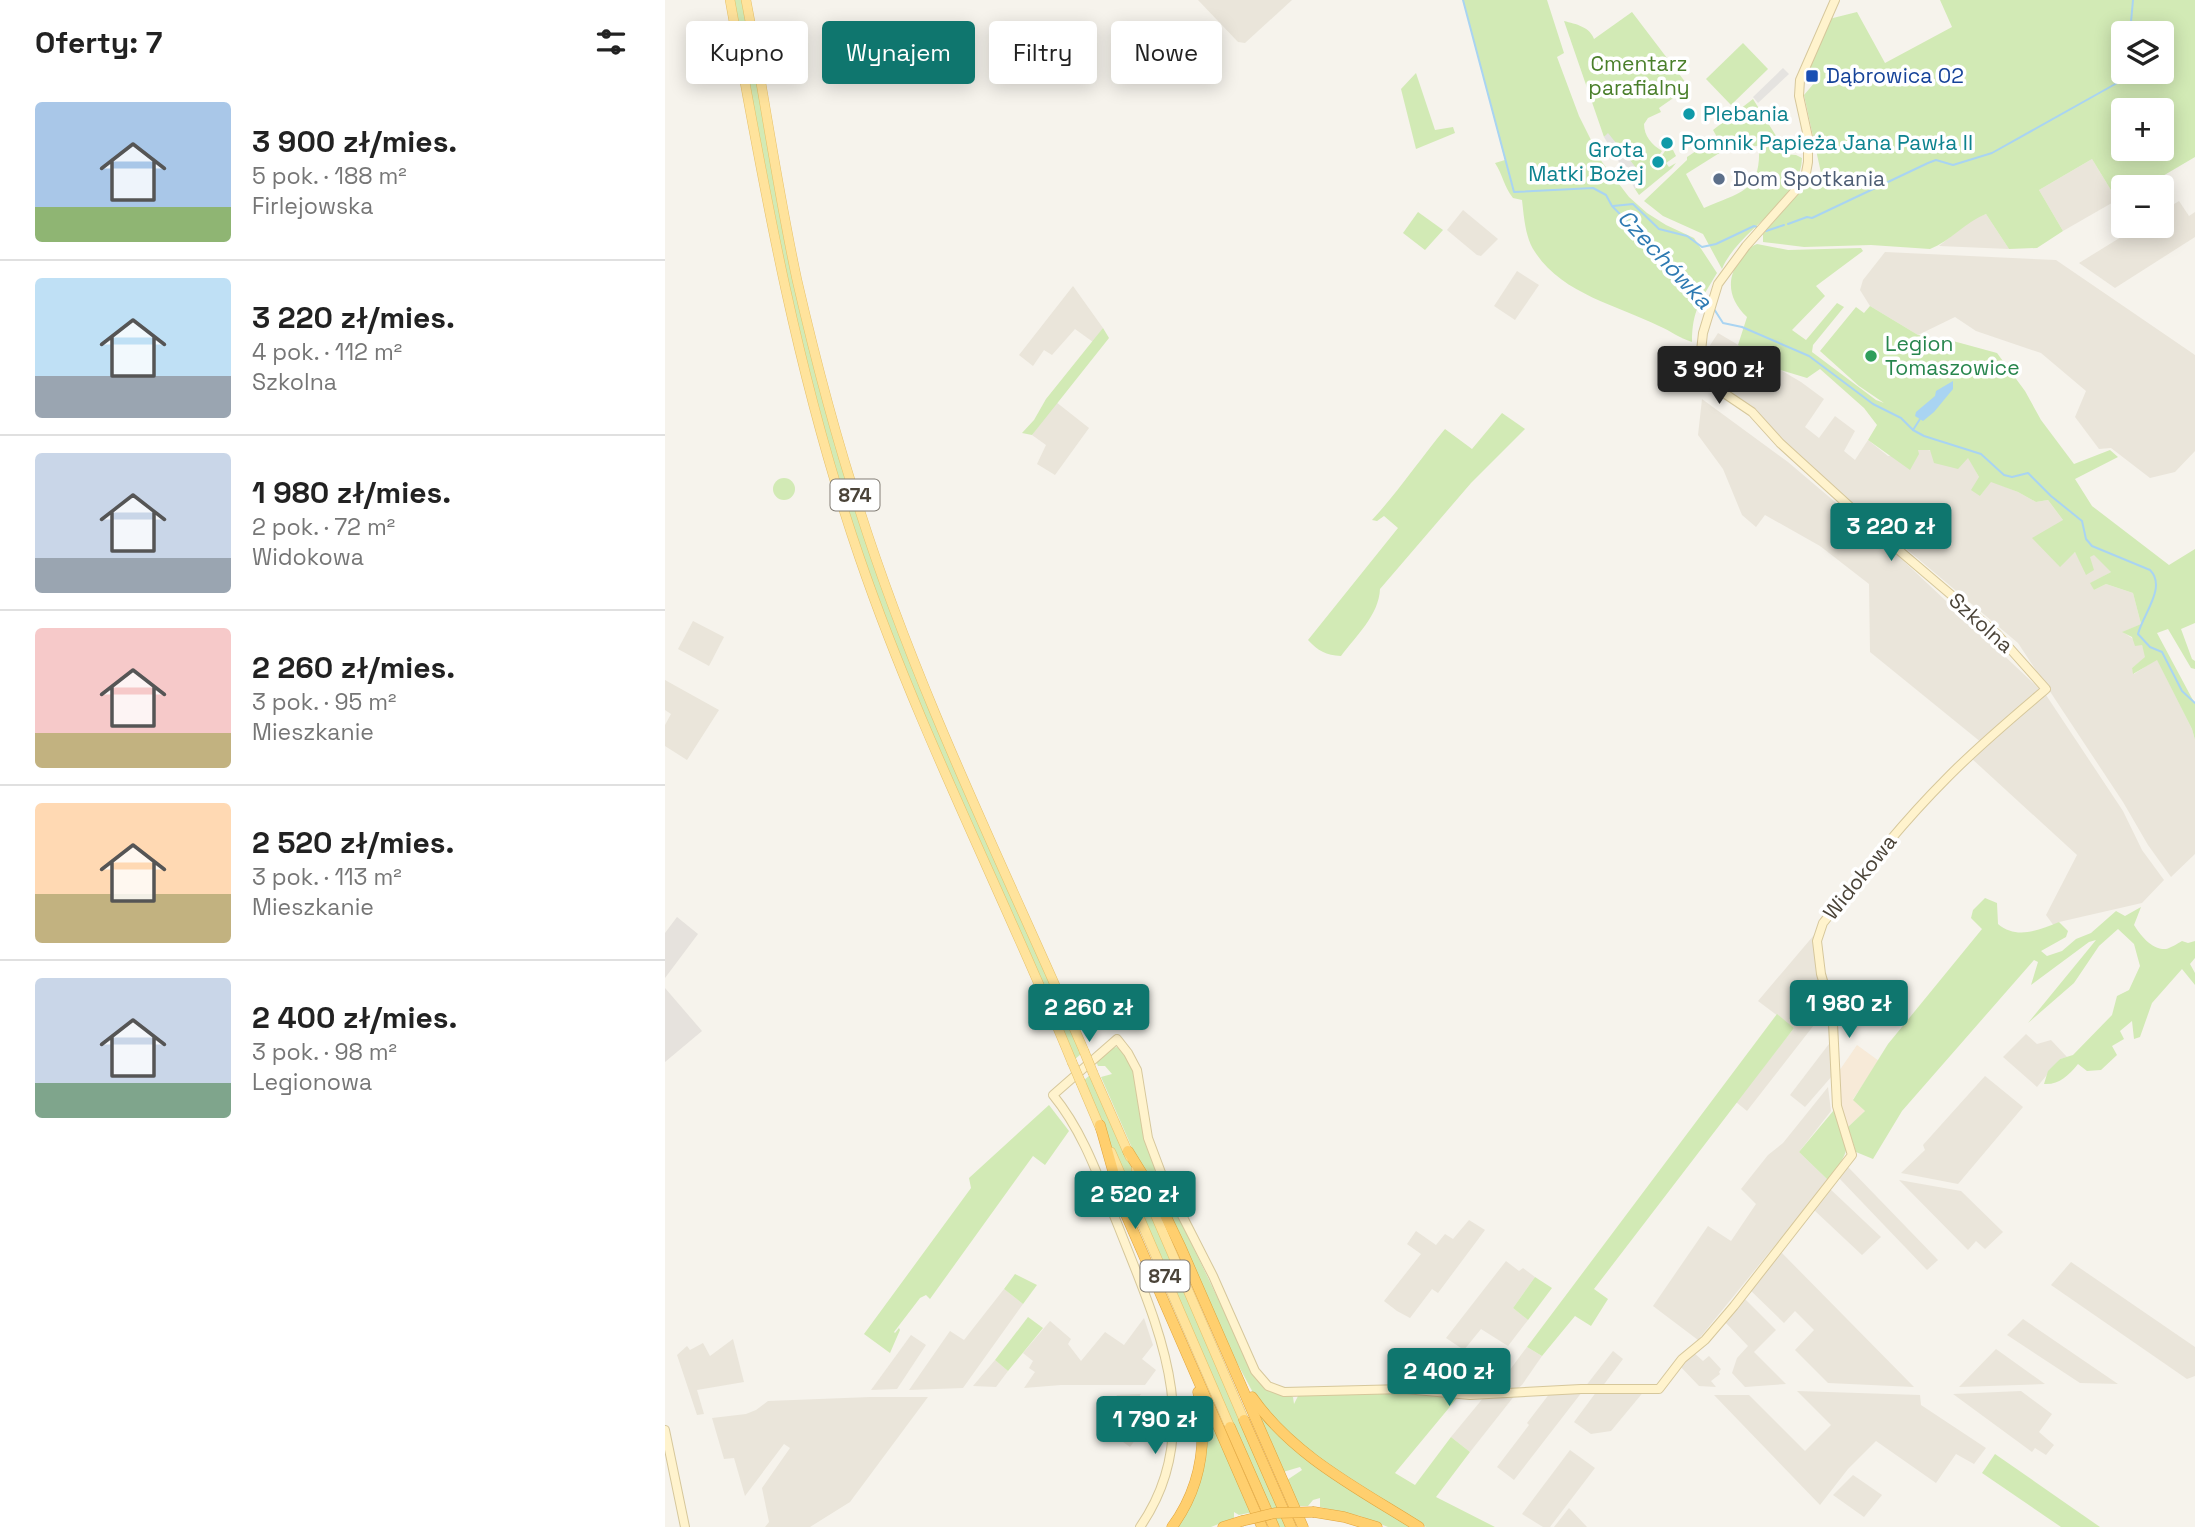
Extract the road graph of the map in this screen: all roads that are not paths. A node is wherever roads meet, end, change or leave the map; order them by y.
1 (730, 0) edge
2 (746, 0) edge
3 (1835, 0) edge
4 (2046, 688) joint
5 (1100, 1125) junction
6 (1128, 1151) junction
7 (1191, 1365) junction
8 (1233, 1367) junction
9 (1244, 1420) joint
10 (1230, 1427) joint
11 (665, 1430) edge
12 (685, 1527) edge
13 (1140, 1527) edge
14 (1172, 1527) edge
15 (1223, 1527) edge
16 (1262, 1527) edge
17 (1274, 1527) edge
18 (1291, 1527) edge
19 (1303, 1527) edge
20 (1377, 1527) edge
21 (1419, 1527) edge

1 - 5 main road, 874, bridge
2 - 6 main road, 874, bridge
3 - 4 street, Szkolna
4 - 13 street, Widokowa
5 - 7 highway
5 - 10 main road, 874
6 - 8 highway
6 - 9 main road, 874
7 - 14 highway
7 - 16 highway
8 - 19 highway
8 - 21 highway
9 - 18 highway, 874
10 - 17 highway, 874
11 - 12 street
15 - 20 highway, bridge

